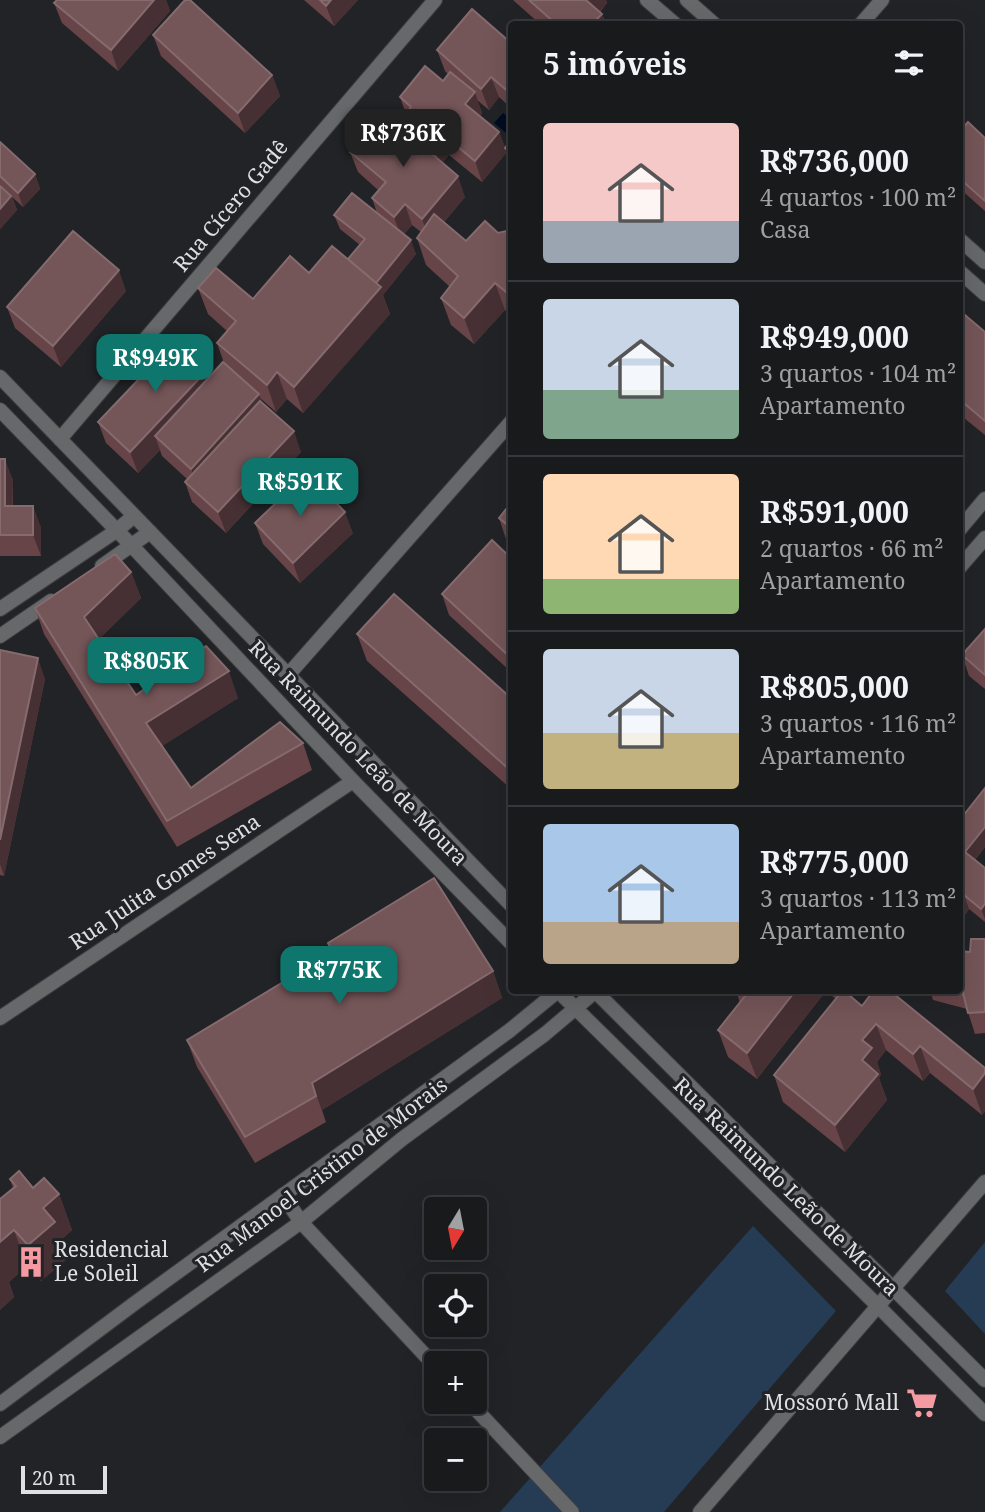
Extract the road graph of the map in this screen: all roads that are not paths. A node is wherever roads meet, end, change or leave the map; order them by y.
1 (435, 0) edge
2 (647, 0) edge
3 (687, 0) edge
4 (882, 0) edge
5 (672, 21) edge
6 (712, 21) edge
7 (864, 21) edge
8 (963, 243) edge
9 (985, 262) edge
10 (963, 275) edge
11 (985, 294) edge
12 (0, 377) edge
13 (0, 410) edge
14 (508, 425) edge
15 (60, 439) junction
16 (985, 499) edge
17 (134, 516) junction
18 (963, 525) edge
19 (116, 531) junction
20 (150, 532) junction
21 (985, 538) edge
22 (132, 546) junction
23 (963, 563) edge
24 (88, 576) edge
25 (66, 591) edge
26 (0, 609) edge
27 (0, 636) edge
28 (288, 675) junction
29 (353, 781) junction
30 (508, 902) edge
31 (508, 940) edge
32 (554, 994) edge
33 (561, 994) edge
34 (592, 994) edge
35 (598, 994) edge
36 (576, 1009) junction
37 (0, 1018) edge
38 (985, 1182) edge
39 (283, 1195) junction
40 (301, 1222) junction
41 (893, 1289) junction
42 (878, 1306) junction
43 (424, 1354) edge
44 (985, 1380) edge
45 (0, 1404) edge
46 (480, 1414) edge
47 (985, 1414) edge
48 (0, 1437) edge
49 (572, 1512) edge
50 (700, 1512) edge

1 - 15 street, Rua Cícero Gadê
2 - 5 street
3 - 6 street
4 - 7 street
8 - 9 street
10 - 11 street
12 - 15 street, Rua Raimundo Leão de Moura
13 - 19 street, Rua Raimundo Leão de Moura
14 - 28 street
15 - 17 street, Rua Raimundo Leão de Moura
16 - 18 street
17 - 19 street
17 - 20 street, Rua Raimundo Leão de Moura
19 - 22 street, Rua Raimundo Leão de Moura
19 - 26 street
20 - 22 street
20 - 28 street, Rua Raimundo Leão de Moura
21 - 23 street
22 - 24 street
22 - 29 street, Rua Raimundo Leão de Moura
25 - 27 street
28 - 30 street, Rua Raimundo Leão de Moura
29 - 31 street, Rua Raimundo Leão de Moura
29 - 37 street, Rua Julita Gomes Sena
32 - 39 street, Rua Manoel Cristino de Morais
33 - 36 street, Rua Raimundo Leão de Moura
34 - 36 street, Rua Manoel Cristino de Morais
35 - 41 street, Rua Raimundo Leão de Moura
36 - 40 street, Rua Manoel Cristino de Morais
36 - 42 street, Rua Raimundo Leão de Moura
38 - 41 street
39 - 40 street
39 - 45 street, Rua Manoel Cristino de Morais
40 - 43 street
40 - 48 street, Rua Manoel Cristino de Morais
41 - 42 street
41 - 44 street, Rua Raimundo Leão de Moura
42 - 47 street, Rua Raimundo Leão de Moura
42 - 50 street
46 - 49 street

